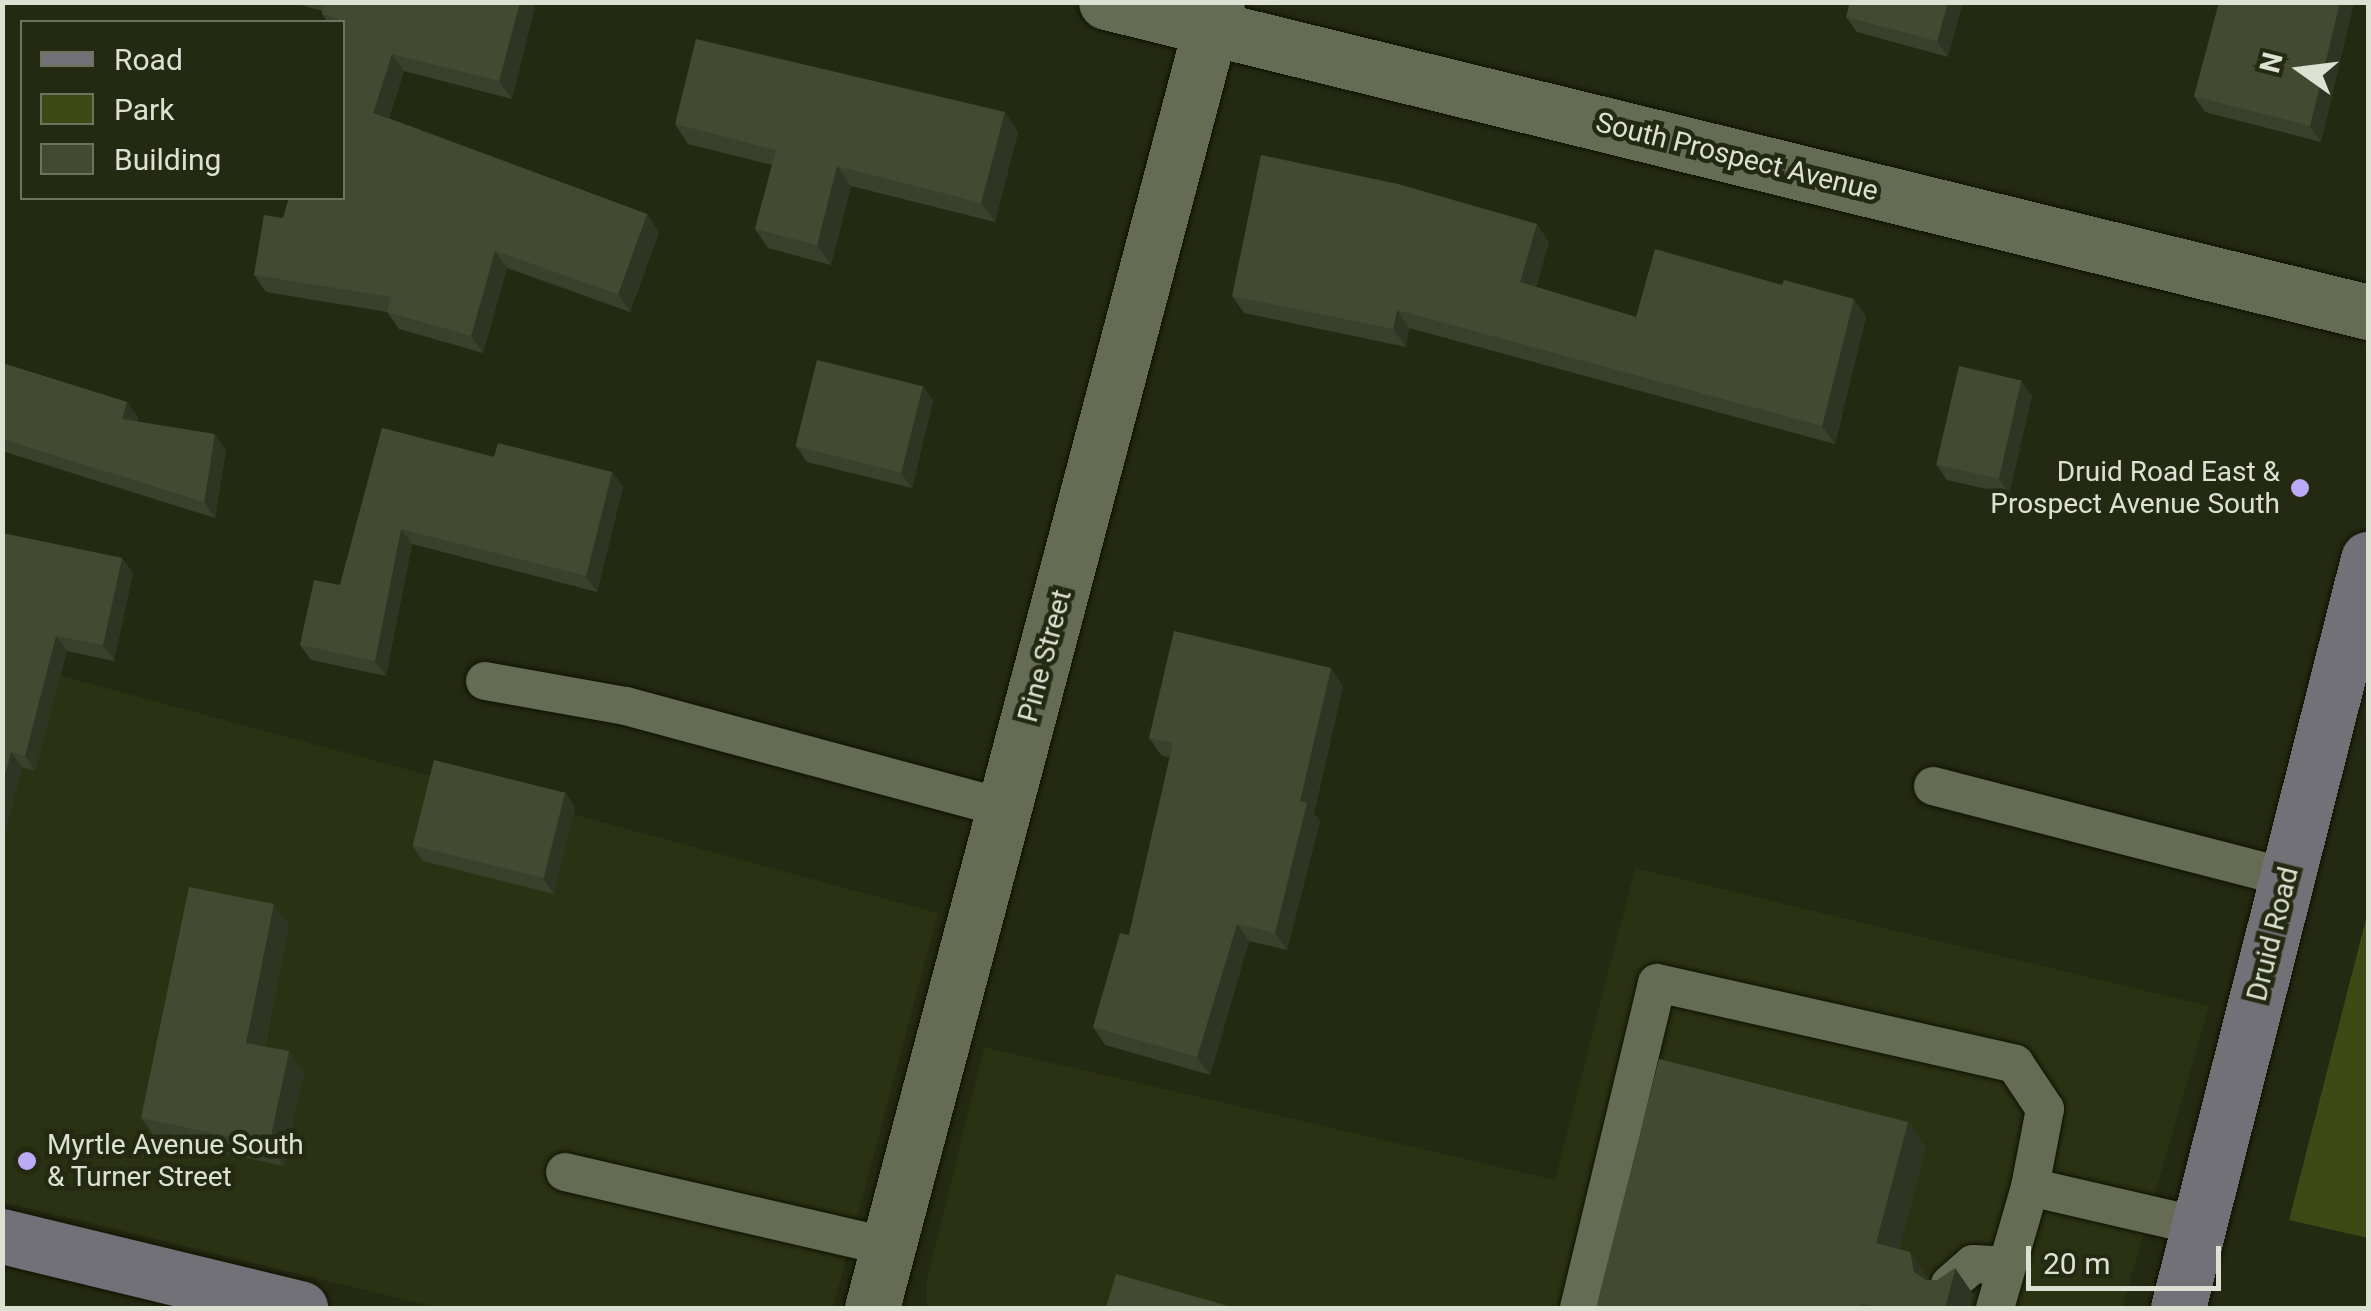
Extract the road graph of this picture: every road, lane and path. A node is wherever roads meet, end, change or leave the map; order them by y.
1 (1106, 2) edge
2 (1214, 16) edge
3 (2368, 312) edge
4 (2368, 559) edge
5 (485, 681) dead end
6 (1933, 786) dead end
7 (1005, 808) junction
8 (2288, 878) junction
9 (565, 1172) dead end
10 (2030, 1187) junction
11 (2198, 1226) junction
12 (2, 1236) edge
13 (889, 1247) junction
14 (2006, 1266) junction
15 (1950, 1284) edge
16 (300, 1308) edge
17 (872, 1308) edge
18 (1579, 1308) edge
19 (1995, 1308) edge
20 (2178, 1308) edge

1 - 2 street, South Prospect Avenue
2 - 3 street, South Prospect Avenue
2 - 7 street, Pine Street
4 - 8 street, Druid Road
5 - 7 lane
6 - 8 lane
7 - 13 street, Pine Street
8 - 11 street, Druid Road
9 - 13 lane
10 - 11 lane
10 - 14 lane
10 - 18 lane
11 - 20 street, Druid Road
12 - 16 street
13 - 17 street, Pine Street
14 - 15 lane
14 - 19 lane

